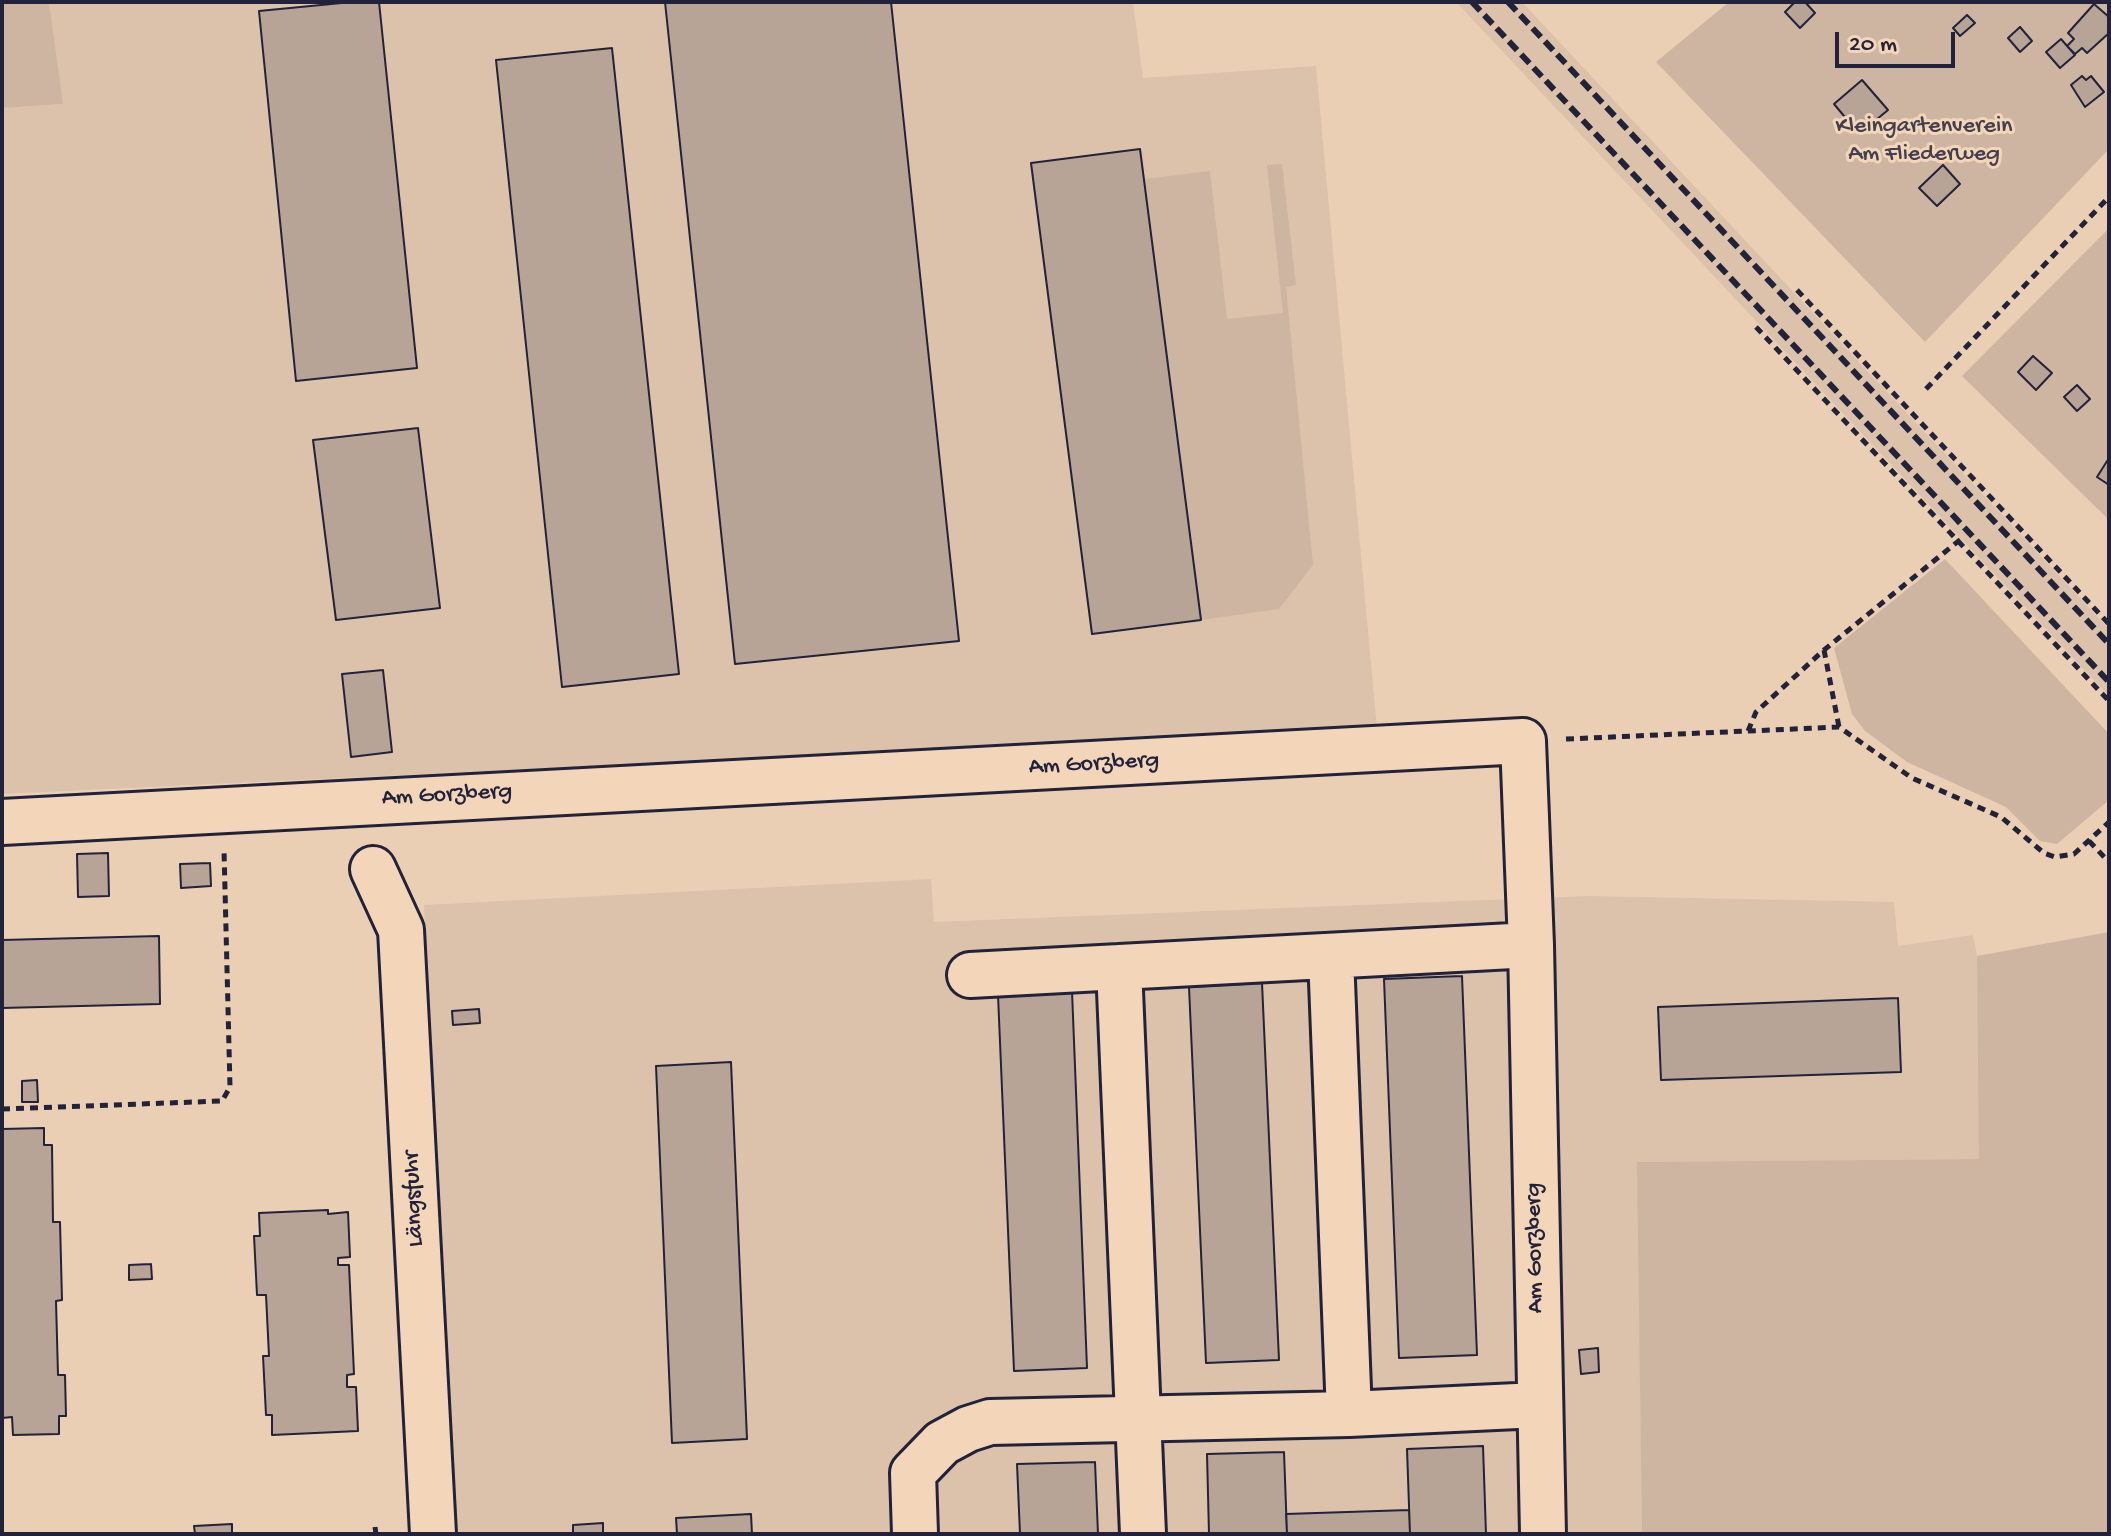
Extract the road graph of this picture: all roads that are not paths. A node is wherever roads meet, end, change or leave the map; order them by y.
1 (2, 822) edge
2 (373, 869) dead end
3 (1531, 945) junction
4 (1331, 956) junction
5 (1119, 967) junction
6 (970, 975) dead end
7 (1538, 1405) junction
8 (1349, 1414) junction
9 (1137, 1419) junction
10 (433, 1534) edge
11 (915, 1534) edge
12 (1143, 1534) edge
13 (1543, 1534) edge

1 - 3 street, Am Gorzberg
2 - 10 street, Längsfuhr
3 - 4 street
3 - 7 street, Am Gorzberg
4 - 5 street
4 - 8 street
5 - 6 street
5 - 9 street
7 - 8 street
7 - 13 street, Am Gorzberg
8 - 9 street
9 - 11 street
9 - 12 street

